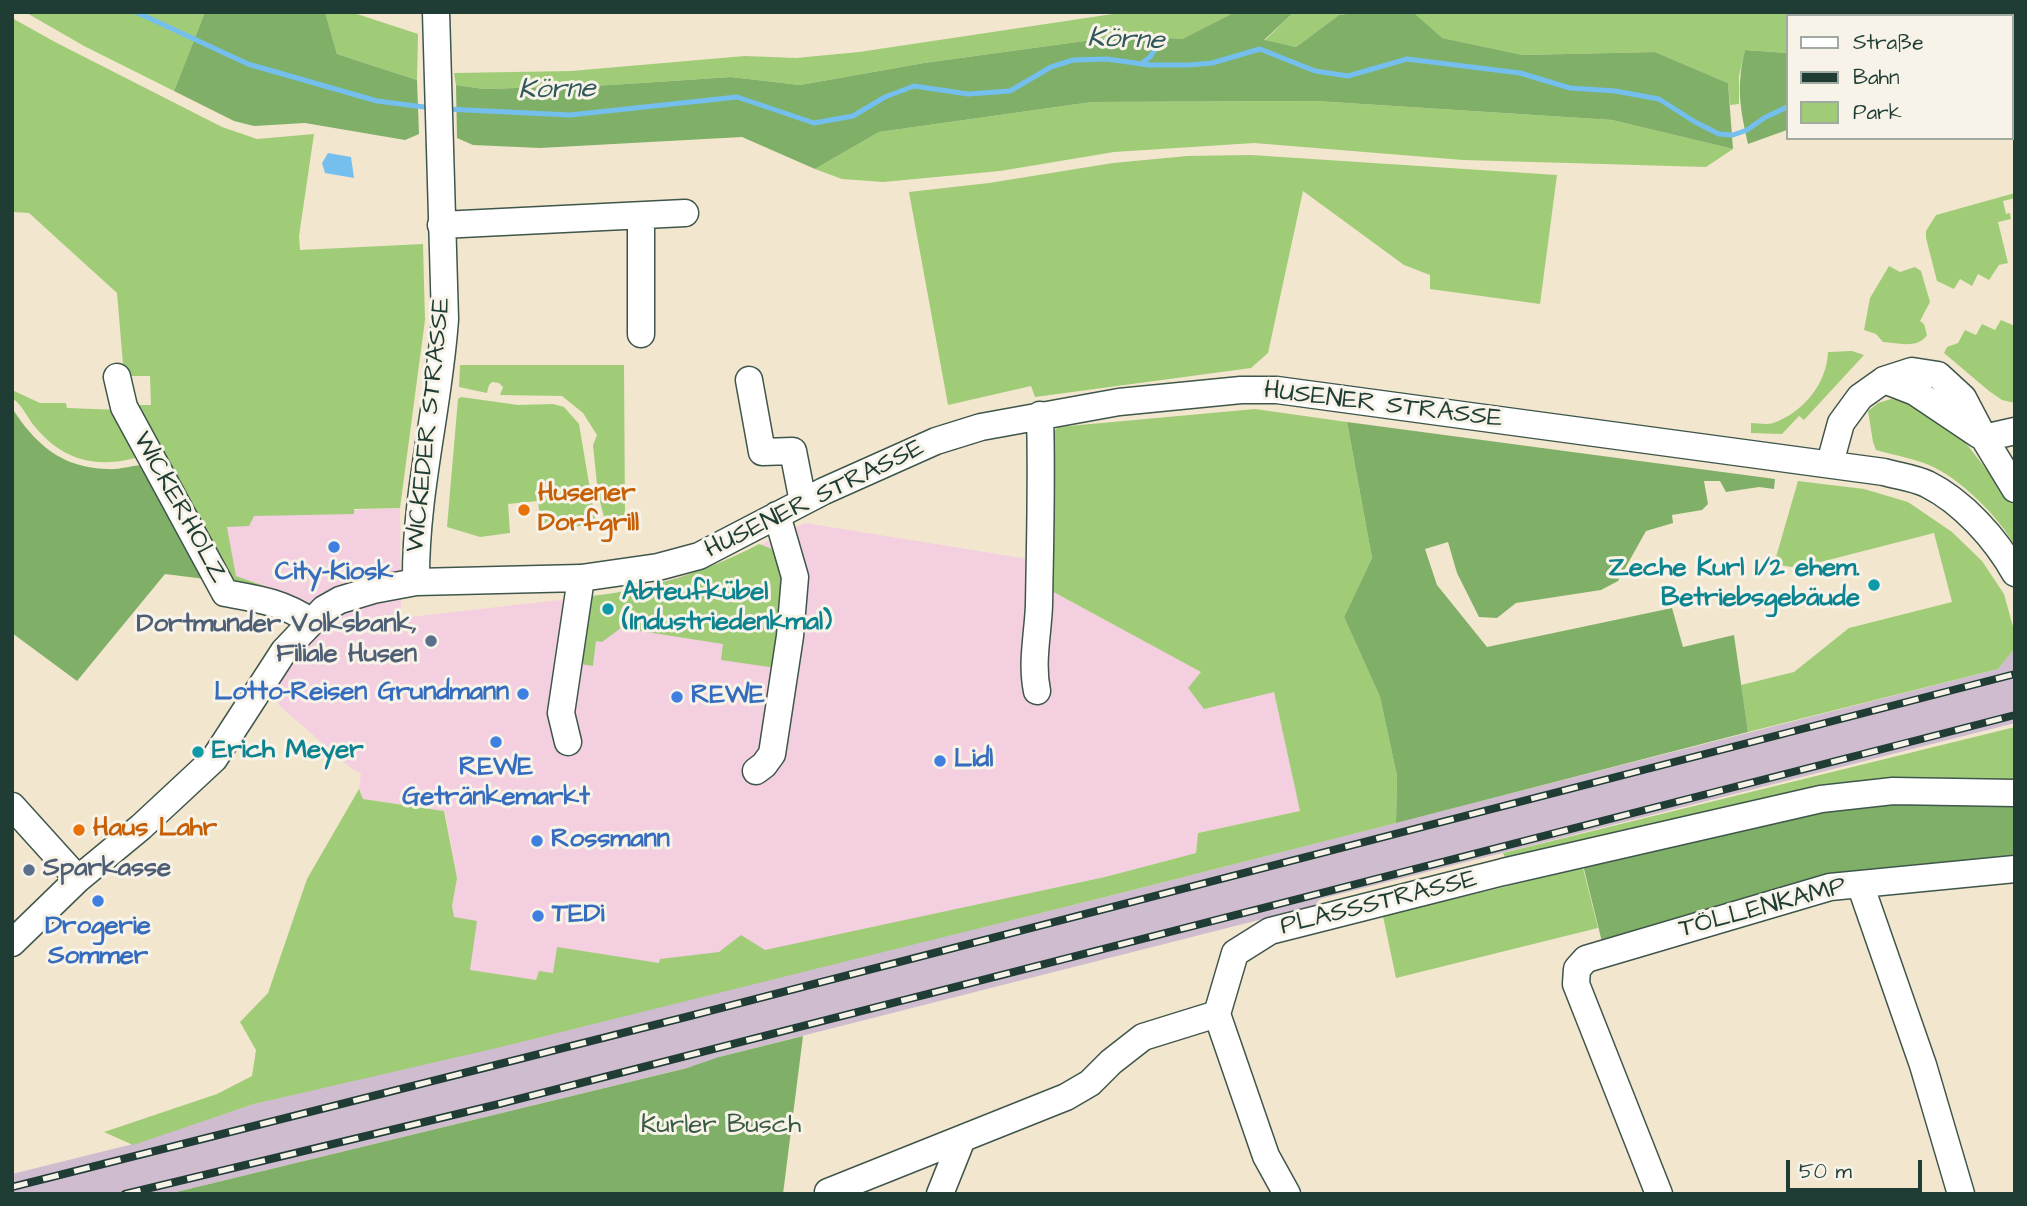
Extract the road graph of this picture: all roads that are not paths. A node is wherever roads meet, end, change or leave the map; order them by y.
1 (436, 12) edge
2 (685, 213) dead end
3 (641, 216) junction
4 (441, 225) junction
5 (641, 334) dead end
6 (117, 377) dead end
7 (749, 380) dead end
8 (1040, 415) junction
9 (2015, 431) edge
10 (1984, 439) junction
11 (1830, 463) junction
12 (2015, 489) edge
13 (803, 502) junction
14 (777, 515) junction
15 (2015, 573) edge
16 (581, 578) junction
17 (416, 582) junction
18 (310, 621) junction
19 (1037, 691) dead end
20 (568, 742) dead end
21 (755, 771) dead end
22 (2015, 793) edge
23 (12, 806) edge
24 (2015, 869) edge
25 (78, 880) junction
26 (1860, 884) junction
27 (12, 943) edge
28 (1217, 1014) junction
29 (962, 1139) junction
30 (828, 1192) dead end
31 (940, 1194) edge
32 (1287, 1194) edge
33 (1659, 1194) edge
34 (1961, 1194) edge

1 - 4 street, WICKEDER STRASSE
2 - 3 street
3 - 4 street
3 - 5 street
4 - 17 street, WICKEDER STRASSE
6 - 18 street, WICKERHOLZ
7 - 13 street
8 - 11 street, HUSENER STRASSE
8 - 13 street, HUSENER STRASSE
8 - 19 street
9 - 10 street
10 - 11 street
10 - 12 street
11 - 15 street, HUSENER STRASSE
13 - 14 street, HUSENER STRASSE
14 - 16 street, HUSENER STRASSE
14 - 21 street
16 - 17 street, HUSENER STRASSE
16 - 20 street
17 - 18 street, HUSENER STRASSE
18 - 25 street, HUSENER STRASSE
22 - 28 street, PLASSSTRASSE
23 - 25 street
24 - 26 street, TÖLLENKAMP
25 - 27 street, HUSENER STRASSE
26 - 33 street, TÖLLENKAMP
26 - 34 street
28 - 29 street
28 - 32 street
29 - 30 street
29 - 31 street

